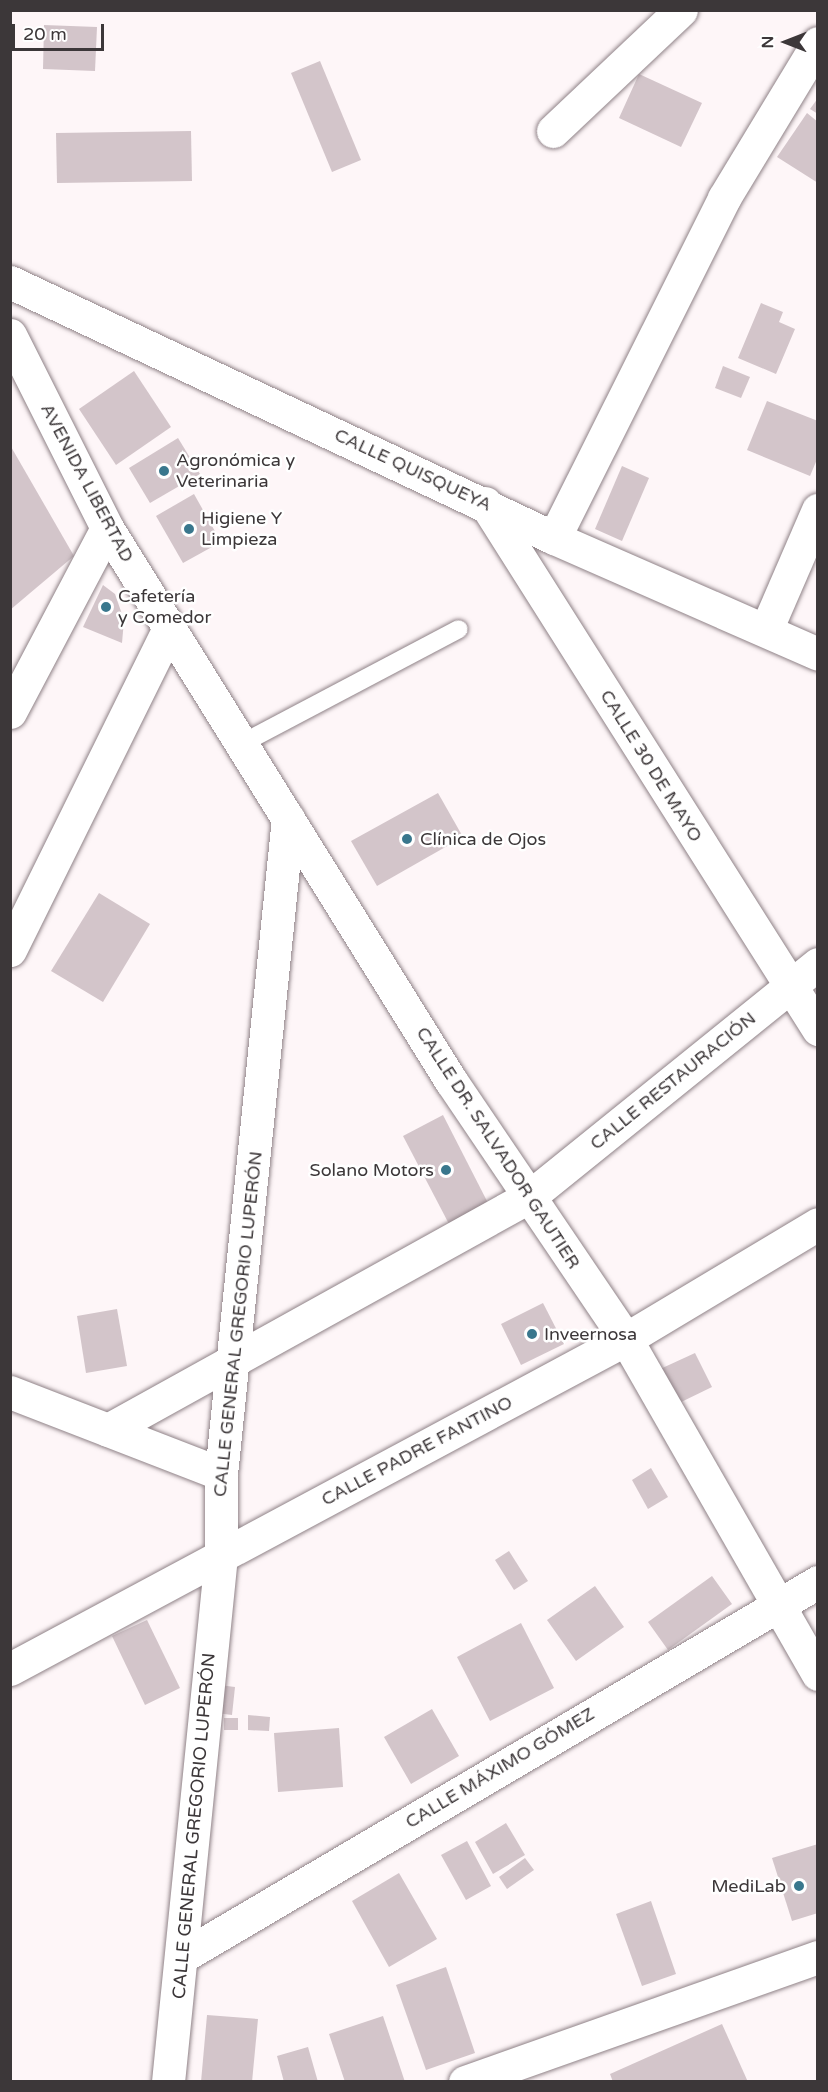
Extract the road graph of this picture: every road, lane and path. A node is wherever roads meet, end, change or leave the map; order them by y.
1 (681, 10) edge
2 (818, 43) edge
3 (554, 131) dead end
4 (10, 282) edge
5 (10, 335) edge
6 (484, 502) junction
7 (818, 510) edge
8 (107, 528) junction
9 (554, 538) junction
10 (169, 628) junction
11 (459, 629) dead end
12 (766, 630) junction
13 (818, 654) edge
14 (10, 712) edge
15 (241, 744) junction
16 (288, 818) junction
17 (10, 950) edge
18 (818, 964) edge
19 (791, 986) junction
20 (818, 1029) edge
21 (529, 1197) junction
22 (818, 1224) edge
23 (626, 1339) junction
24 (234, 1364) junction
25 (10, 1392) edge
26 (108, 1430) junction
27 (220, 1474) junction
28 (221, 1556) junction
29 (818, 1582) edge
30 (777, 1605) junction
31 (10, 1669) edge
32 (818, 1674) edge
33 (183, 1956) junction
34 (818, 1957) edge
35 (168, 2082) edge
36 (465, 2082) edge

1 - 3 street
2 - 9 street
4 - 6 street, CALLE QUISQUEYA
5 - 8 street, AVENIDA LIBERTAD
6 - 9 street, CALLE QUISQUEYA
6 - 19 street, CALLE 30 DE MAYO
7 - 12 street
8 - 10 street, AVENIDA LIBERTAD
8 - 14 street
9 - 12 street, CALLE QUISQUEYA
10 - 15 street, CALLE DR. SALVADOR GAUTIER
10 - 17 street
11 - 15 lane
12 - 13 street, CALLE QUISQUEYA
15 - 16 street, CALLE DR. SALVADOR GAUTIER
16 - 21 street, CALLE DR. SALVADOR GAUTIER
16 - 24 street, CALLE GENERAL GREGORIO LUPERÓN
18 - 19 street, CALLE RESTAURACIÓN
19 - 20 street, CALLE 30 DE MAYO
19 - 21 street, CALLE RESTAURACIÓN
21 - 23 street, CALLE DR. SALVADOR GAUTIER
21 - 24 street, CALLE RESTAURACIÓN
22 - 23 street, CALLE PADRE FANTINO
23 - 28 street, CALLE PADRE FANTINO
23 - 30 street, CALLE DR. SALVADOR GAUTIER
24 - 26 street, CALLE RESTAURACIÓN
24 - 27 street, CALLE GENERAL GREGORIO LUPERÓN
25 - 26 street
26 - 27 street
27 - 28 street, CALLE GENERAL GREGORIO LUPERÓN
28 - 31 street, CALLE PADRE FANTINO
28 - 33 street, CALLE GENERAL GREGORIO LUPERÓN
29 - 30 street, CALLE MÁXIMO GÓMEZ
30 - 32 street, CALLE DR. SALVADOR GAUTIER
30 - 33 street, CALLE MÁXIMO GÓMEZ
33 - 35 street, CALLE GENERAL GREGORIO LUPERÓN
34 - 36 street

